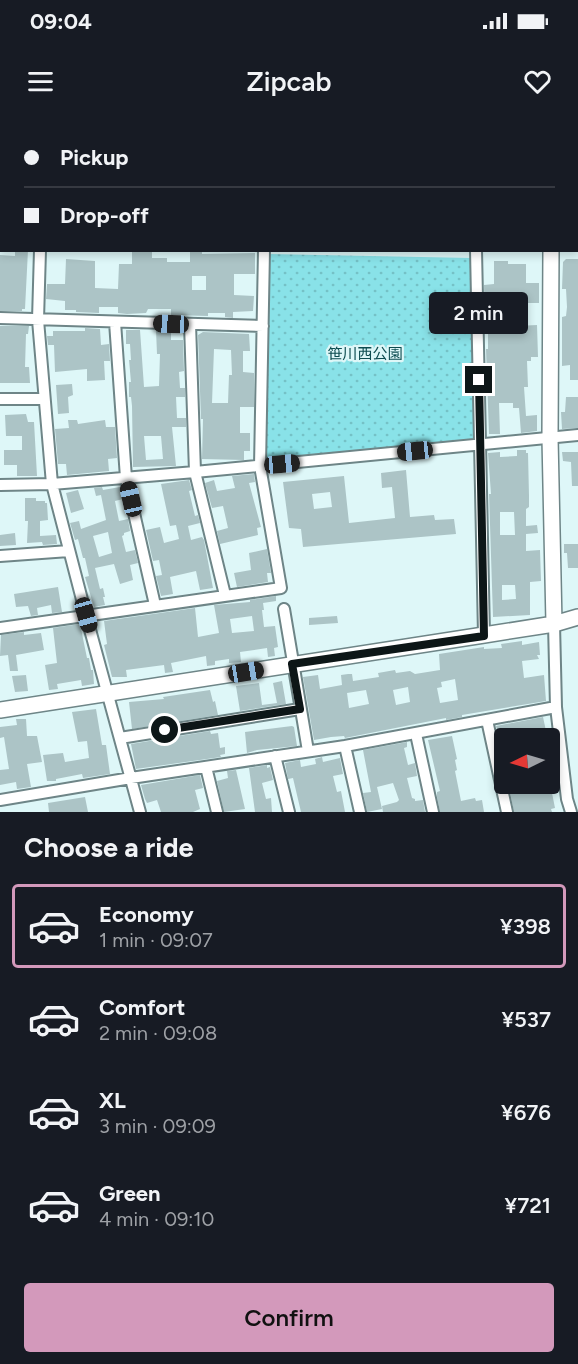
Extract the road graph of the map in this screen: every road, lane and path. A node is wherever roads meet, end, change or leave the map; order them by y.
1 (40, 252) edge
2 (264, 252) edge
3 (476, 252) edge
4 (551, 252) edge
5 (0, 318) edge
6 (38, 320) junction
7 (115, 322) junction
8 (190, 324) junction
9 (263, 326) junction
10 (0, 399) edge
11 (44, 399) junction
12 (578, 435) edge
13 (550, 438) junction
14 (481, 444) junction
15 (260, 466) junction
16 (195, 472) junction
17 (126, 478) junction
18 (52, 484) junction
19 (0, 485) edge
20 (69, 552) junction
21 (0, 556) edge
22 (225, 595) junction
23 (155, 605) junction
24 (284, 609) dead end
25 (86, 615) junction
26 (578, 617) edge
27 (554, 624) junction
28 (0, 628) edge
29 (484, 636) junction
30 (292, 664) junction
31 (108, 693) junction
32 (556, 707) junction
33 (300, 709) junction
34 (0, 710) edge
35 (487, 720) junction
36 (416, 734) junction
37 (120, 738) junction
38 (345, 746) junction
39 (308, 751) junction
40 (275, 756) junction
41 (206, 767) junction
42 (131, 778) junction
43 (0, 800) edge
44 (140, 812) edge
45 (218, 812) edge
46 (289, 812) edge
47 (360, 812) edge
48 (433, 812) edge
49 (507, 812) edge
50 (571, 812) edge

1 - 6 street
2 - 9 street
3 - 14 street
4 - 13 street
5 - 6 street
6 - 7 street
6 - 11 street
7 - 8 street
7 - 17 street
8 - 9 street
8 - 16 street
9 - 15 street
10 - 11 street
11 - 18 street
12 - 13 street
13 - 14 street
13 - 27 street
14 - 15 street
14 - 29 street
15 - 16 street
15 - 22 street
16 - 17 street
16 - 22 street
17 - 18 street
17 - 23 street
18 - 19 street
18 - 20 street
20 - 21 street
20 - 25 street
22 - 23 street
23 - 25 street
24 - 30 street
25 - 28 street
25 - 31 street
26 - 27 street
27 - 29 street
27 - 32 street
29 - 30 street
30 - 31 street
30 - 33 street
31 - 34 street
31 - 37 street
32 - 35 street
32 - 50 street
33 - 37 street
33 - 39 street
35 - 36 street
35 - 49 street
36 - 38 street
36 - 48 street
37 - 42 street
38 - 39 street
38 - 47 street
39 - 40 street
40 - 41 street
40 - 46 street
41 - 42 street
41 - 45 street
42 - 43 street
42 - 44 street

